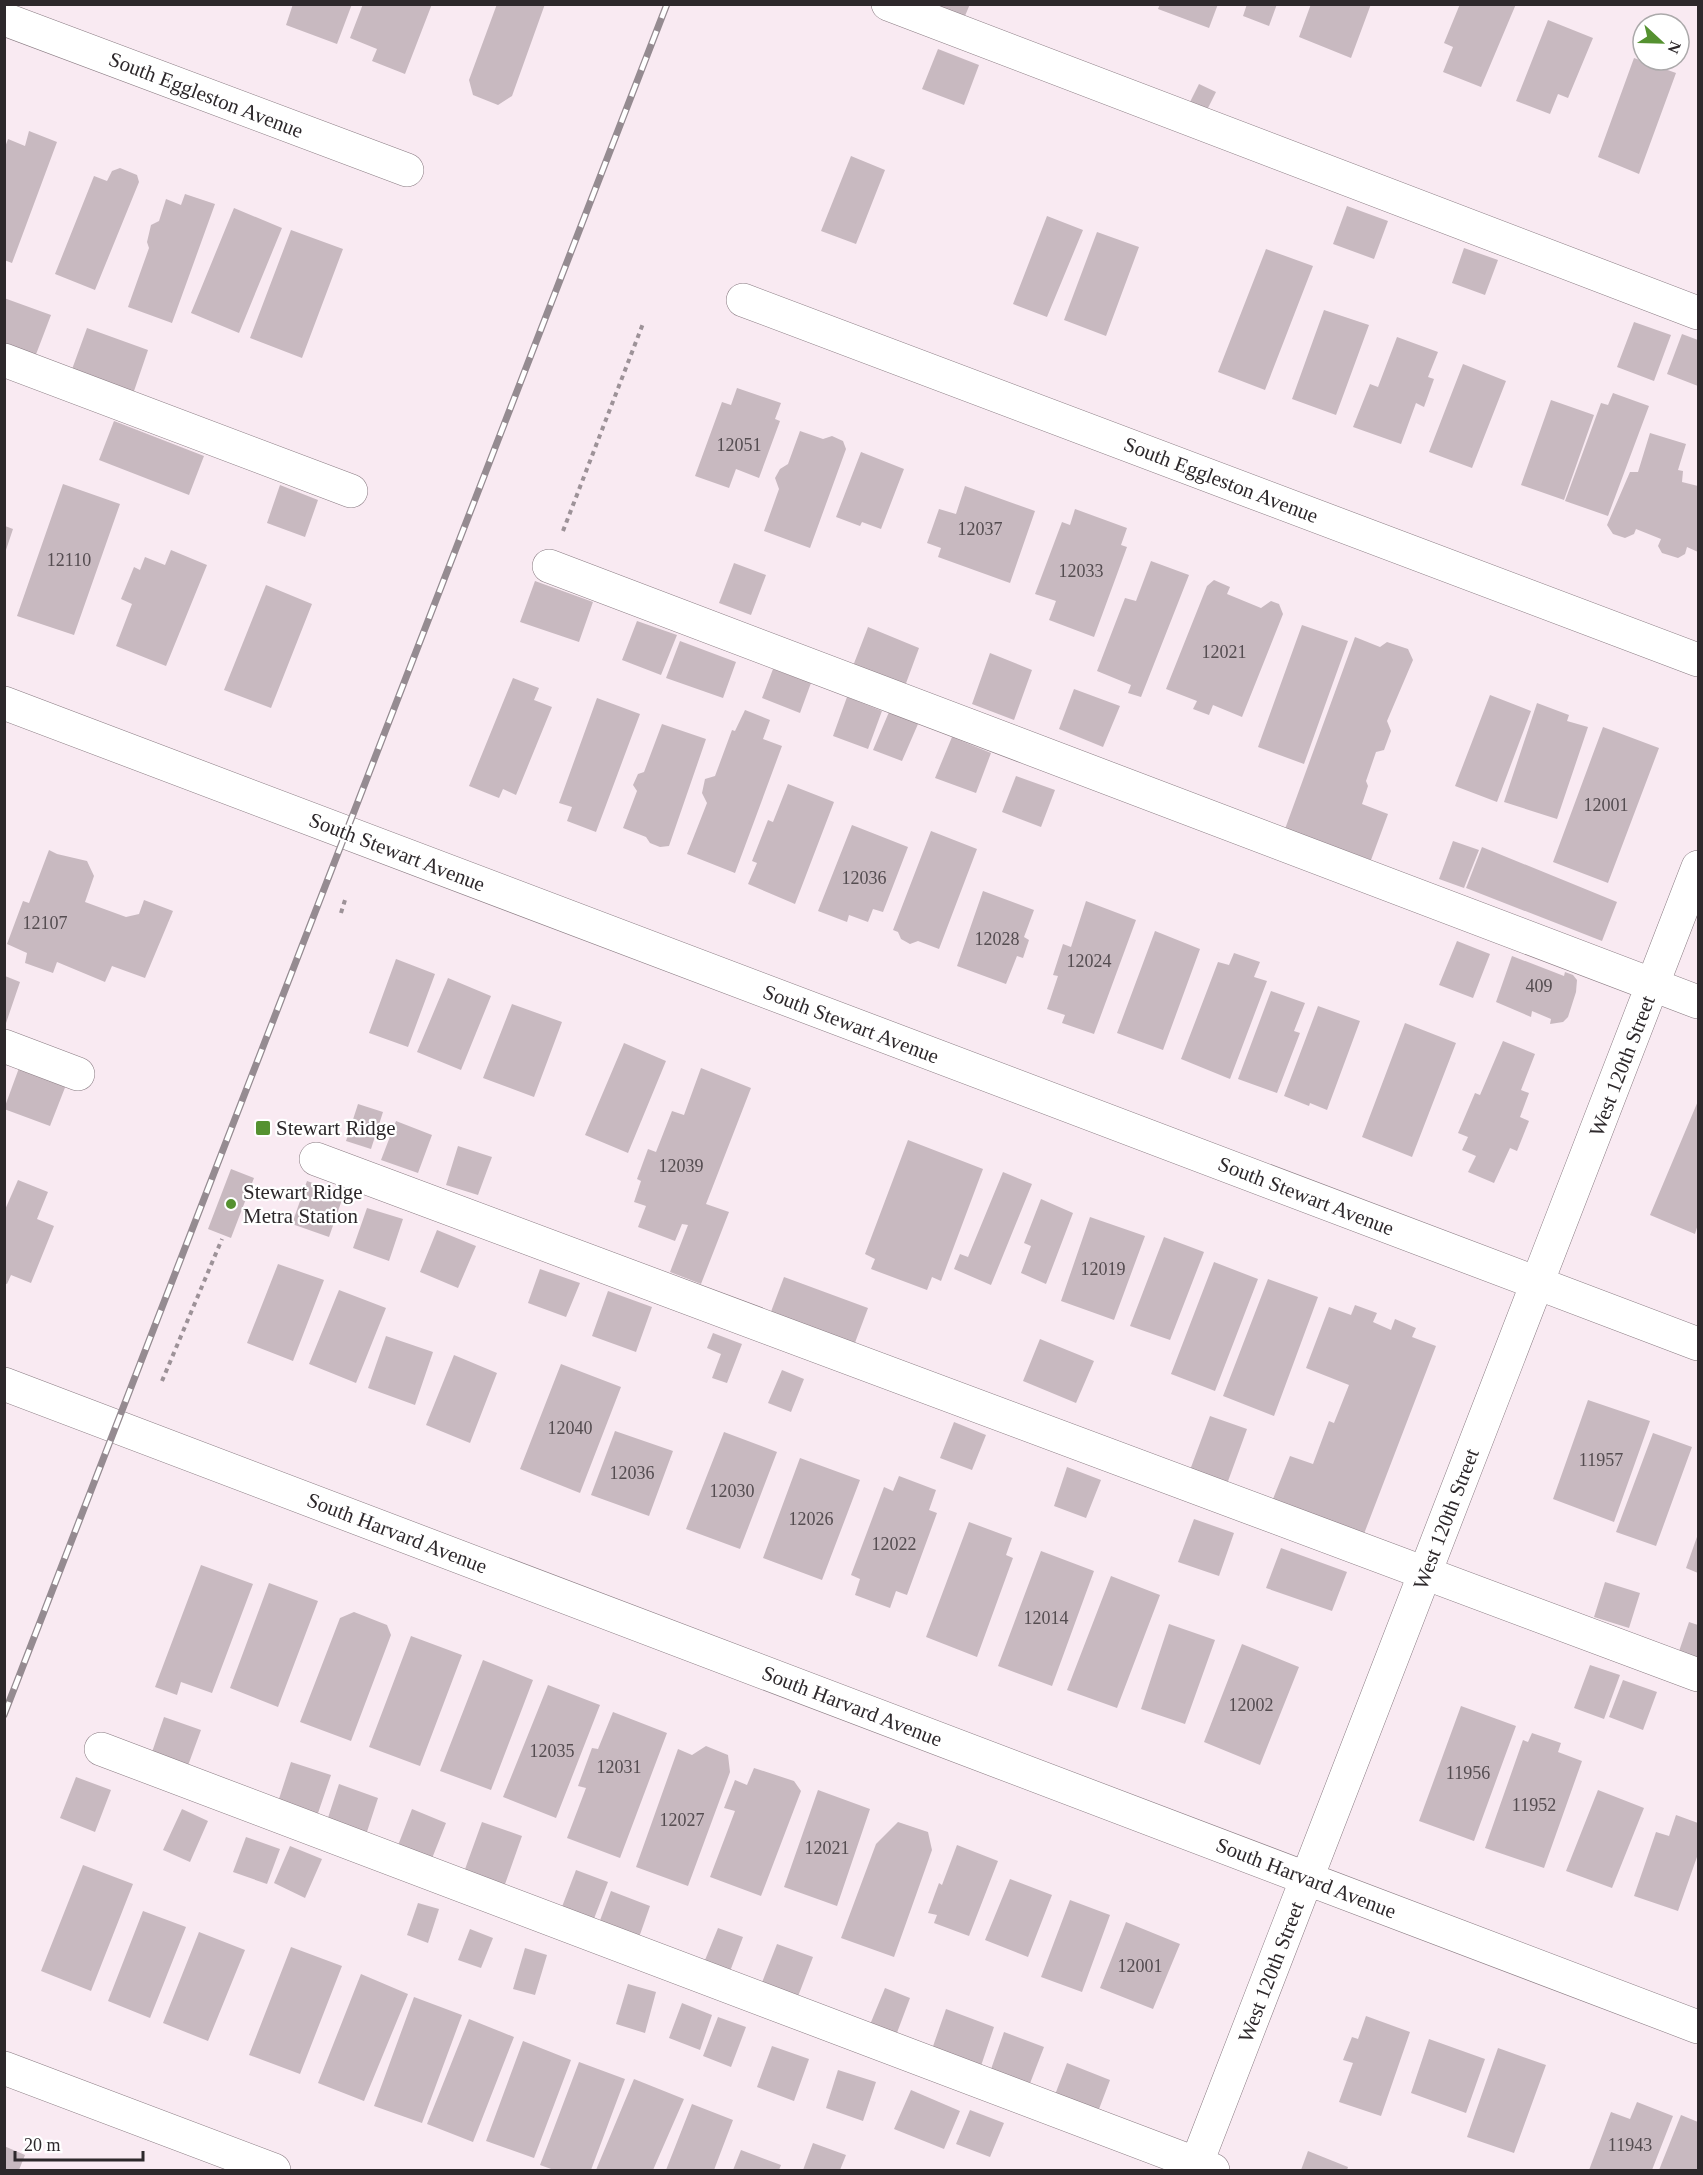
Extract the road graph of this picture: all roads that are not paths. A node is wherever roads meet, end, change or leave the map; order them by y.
1 (888, 4) edge
2 (4, 19) edge
3 (407, 170) dead end
4 (743, 300) dead end
5 (1698, 313) edge
6 (4, 360) edge
7 (351, 491) dead end
8 (549, 566) road end
9 (1698, 660) edge
10 (4, 704) edge
11 (1698, 867) edge
12 (1653, 985) junction
13 (1698, 1002) edge
14 (4, 1046) edge
15 (78, 1074) dead end
16 (316, 1159) dead end
17 (1537, 1283) junction
18 (1698, 1344) edge
19 (4, 1384) edge
20 (1425, 1574) junction
21 (1698, 1675) edge
22 (101, 1749) dead end
23 (1307, 1878) junction
24 (1698, 2027) edge
25 (4, 2068) edge
26 (1201, 2168) edge
27 (274, 2170) edge

1 - 5 street
2 - 3 street, South Eggleston Avenue
4 - 9 street, South Eggleston Avenue
6 - 7 street
8 - 12 street
10 - 17 street, South Stewart Avenue
11 - 12 street, West 120th Street
12 - 13 street
12 - 17 street, West 120th Street
14 - 15 street
16 - 20 street
17 - 18 street, South Stewart Avenue
17 - 20 street, West 120th Street
19 - 23 street, South Harvard Avenue
20 - 21 street
20 - 23 street, West 120th Street
22 - 26 street
23 - 24 street, South Harvard Avenue
23 - 26 street, West 120th Street
25 - 27 street

